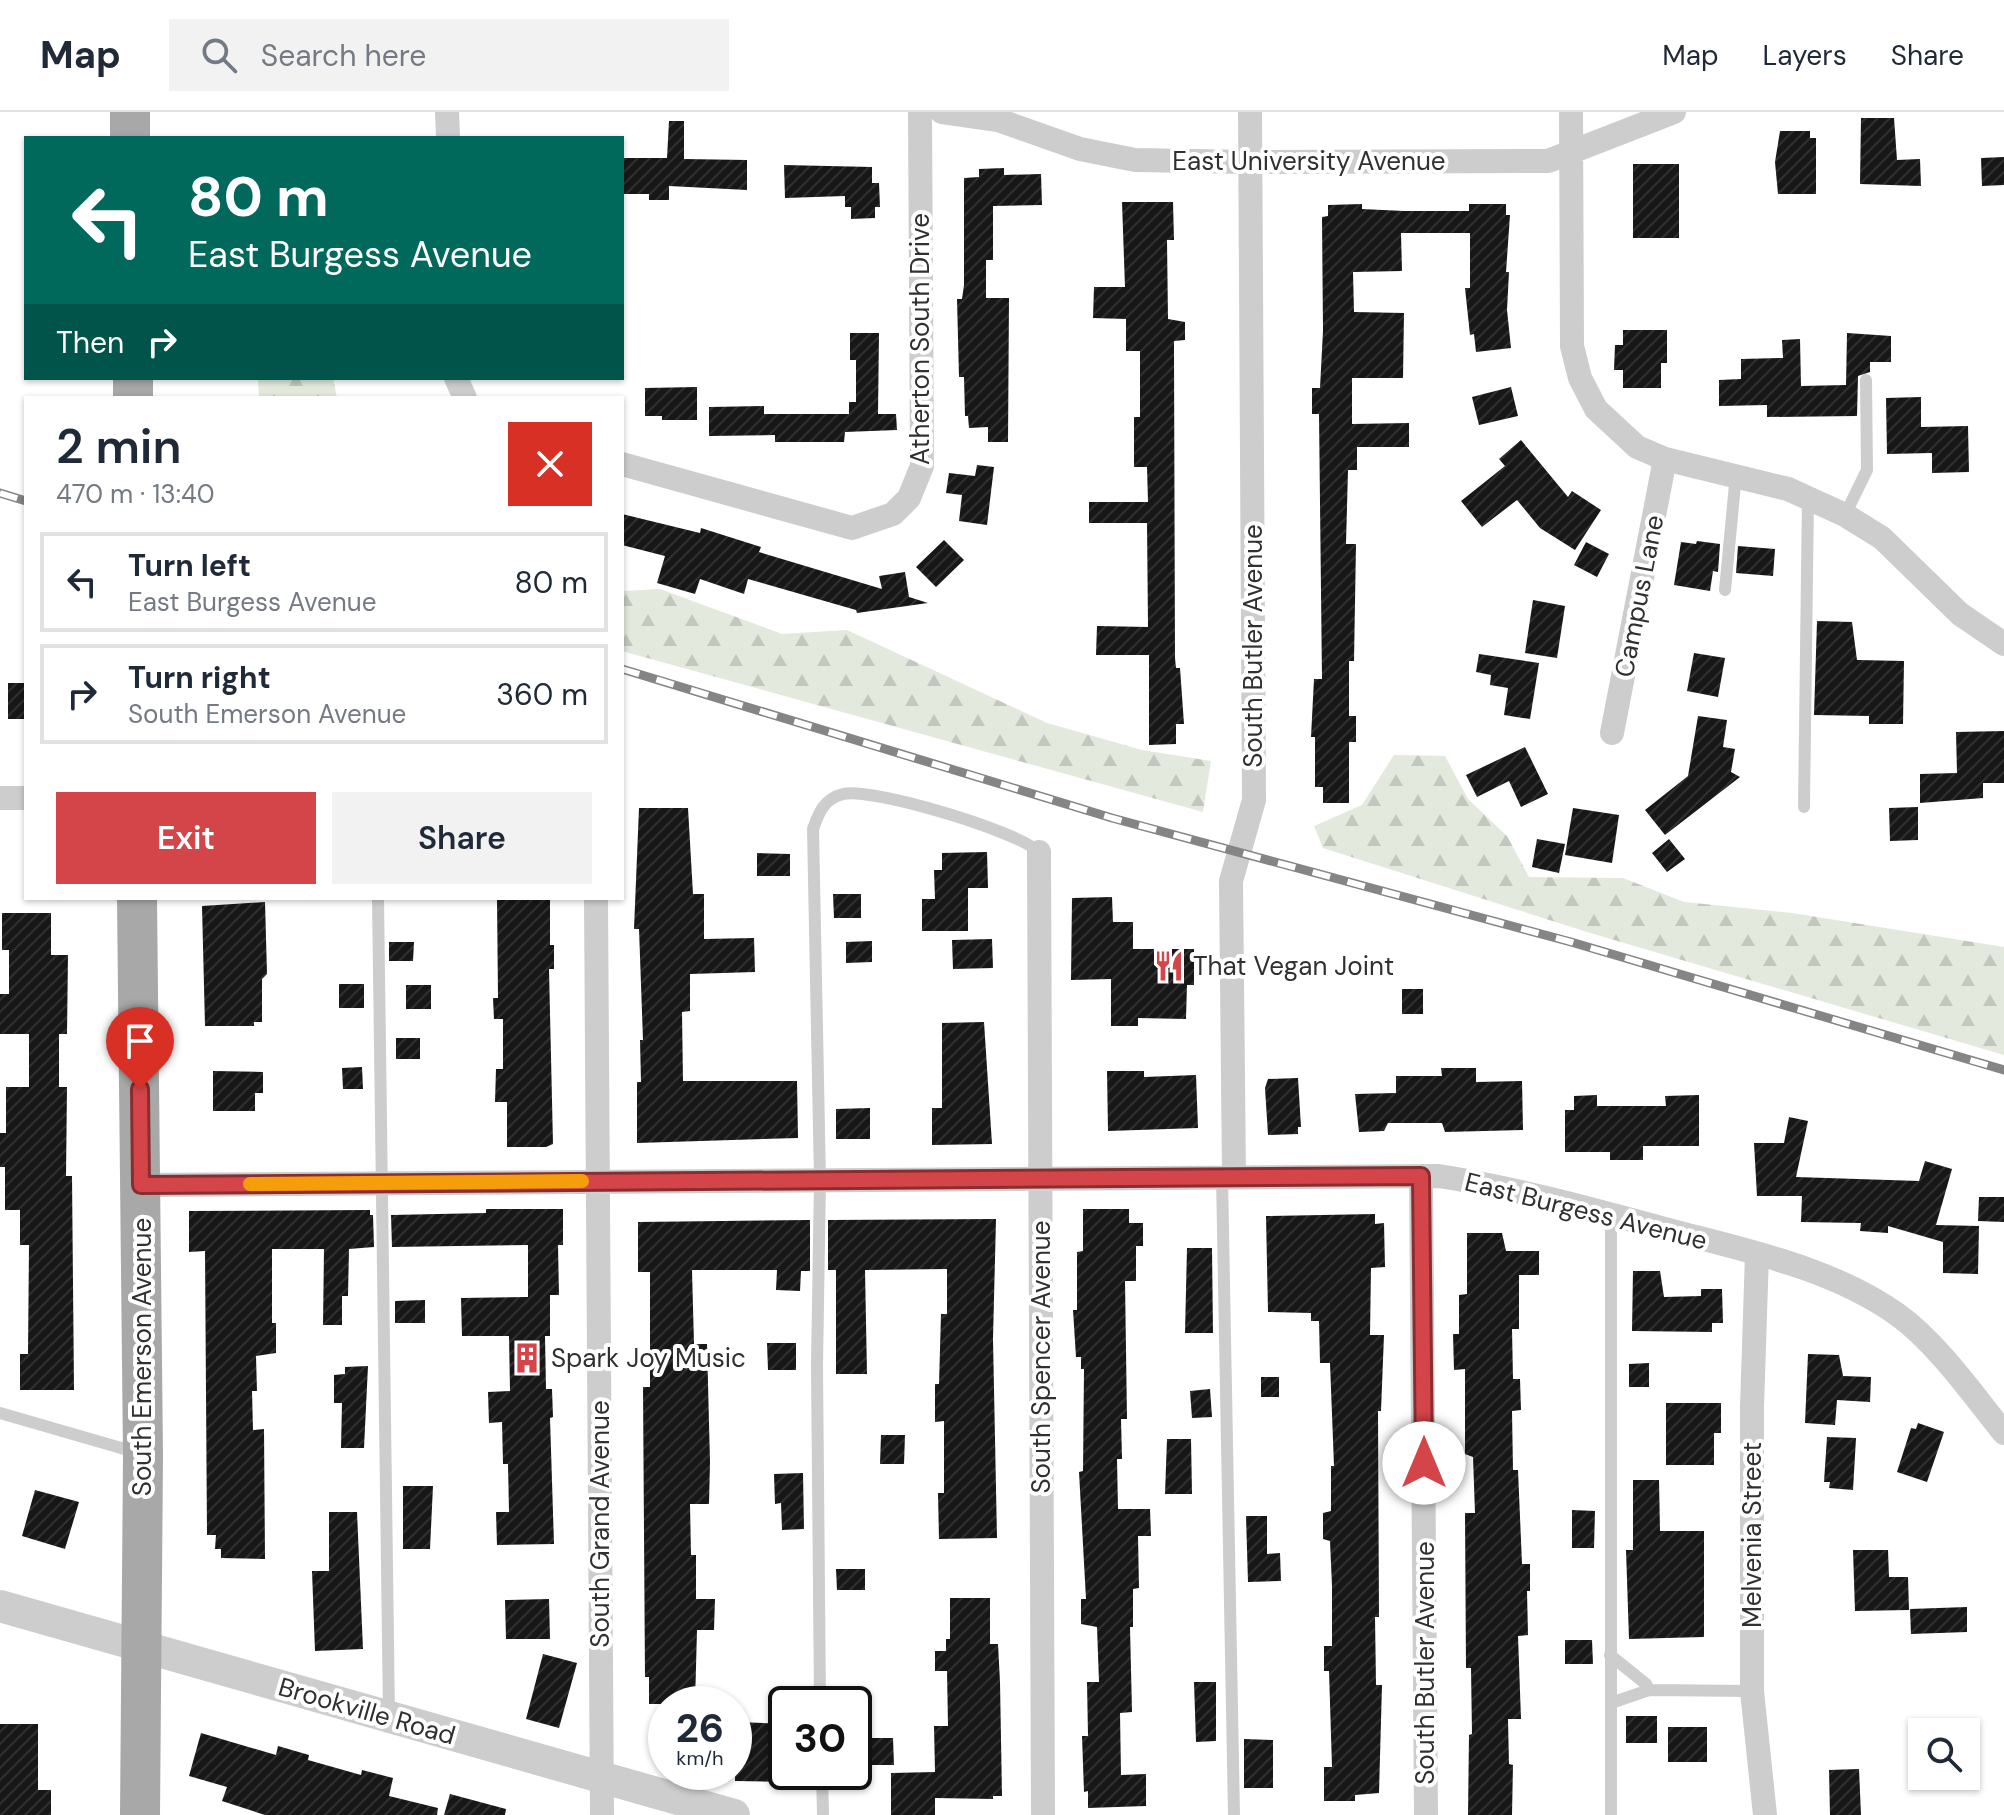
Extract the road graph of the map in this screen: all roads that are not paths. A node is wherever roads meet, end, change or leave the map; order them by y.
1 (130, 112) edge
2 (447, 112) edge
3 (920, 112) edge
4 (942, 112) edge
5 (1250, 112) edge
6 (1571, 112) edge
7 (1674, 112) edge
8 (130, 136) edge
9 (448, 136) edge
10 (1571, 153) junction
11 (1251, 162) junction
12 (1866, 380) dead end
13 (1665, 459) junction
14 (624, 465) edge
15 (1736, 474) junction
16 (1808, 497) junction
17 (1845, 515) junction
18 (1725, 590) dead end
19 (2004, 644) edge
20 (1612, 733) dead end
21 (0, 798) edge
22 (24, 798) edge
23 (1804, 807) dead end
24 (1039, 852) joint
25 (137, 900) edge
26 (378, 900) edge
27 (596, 900) edge
28 (1421, 1176) junction
29 (1228, 1177) junction
30 (1040, 1179) junction
31 (820, 1180) junction
32 (598, 1181) junction
33 (381, 1183) junction
34 (141, 1185) junction
35 (1611, 1215) junction
36 (1757, 1254) junction
37 (0, 1413) edge
38 (2004, 1433) edge
39 (143, 1455) junction
40 (0, 1606) edge
41 (141, 1646) junction
42 (1610, 1655) junction
43 (820, 1686) edge
44 (1649, 1690) junction
45 (1752, 1691) junction
46 (1611, 1703) junction
47 (389, 1717) junction
48 (602, 1778) junction
49 (822, 1790) edge
50 (140, 1815) edge
51 (602, 1815) edge
52 (734, 1815) edge
53 (823, 1815) edge
54 (1043, 1815) edge
55 (1234, 1815) edge
56 (1426, 1815) edge
57 (1611, 1815) edge
58 (1765, 1815) edge

1 - 8 main road
2 - 9 street
3 - 14 street, Atherton South Drive
4 - 11 street, East University Avenue
5 - 11 street, South Butler Avenue
6 - 10 street
7 - 10 street, East University Avenue
10 - 11 street, East University Avenue
10 - 13 street
11 - 29 street, South Butler Avenue
12 - 17 lane
13 - 15 street
13 - 20 street, Campus Lane
15 - 16 street
15 - 18 lane
16 - 17 street
16 - 23 lane
17 - 19 street
21 - 22 street
24 - 30 street, South Spencer Avenue
24 - 31 lane
25 - 34 main road, South Emerson Avenue
26 - 33 lane
27 - 32 street, South Grand Avenue
28 - 29 street, East Burgess Avenue
28 - 35 street, East Burgess Avenue
28 - 56 street, South Butler Avenue
29 - 30 street, East Burgess Avenue
29 - 55 lane
30 - 31 street, East Burgess Avenue
30 - 54 street, South Spencer Avenue
31 - 32 street, East Burgess Avenue
31 - 43 lane
32 - 33 street, East Burgess Avenue
32 - 48 street, South Grand Avenue
33 - 34 street, East Burgess Avenue
33 - 47 lane
34 - 39 main road, South Emerson Avenue
35 - 36 street, East Burgess Avenue
35 - 42 lane
36 - 38 street, East Burgess Avenue
36 - 45 street, Melvenia Street
37 - 39 lane
39 - 41 main road, South Emerson Avenue
40 - 41 street, Brookville Road
41 - 47 street, Brookville Road
41 - 50 main road, South Emerson Avenue
42 - 44 lane
42 - 46 lane
44 - 45 lane
44 - 46 lane
45 - 58 street, Melvenia Street
46 - 57 lane
47 - 48 street, Brookville Road
48 - 51 street, South Grand Avenue
48 - 52 street, Brookville Road
49 - 53 lane

